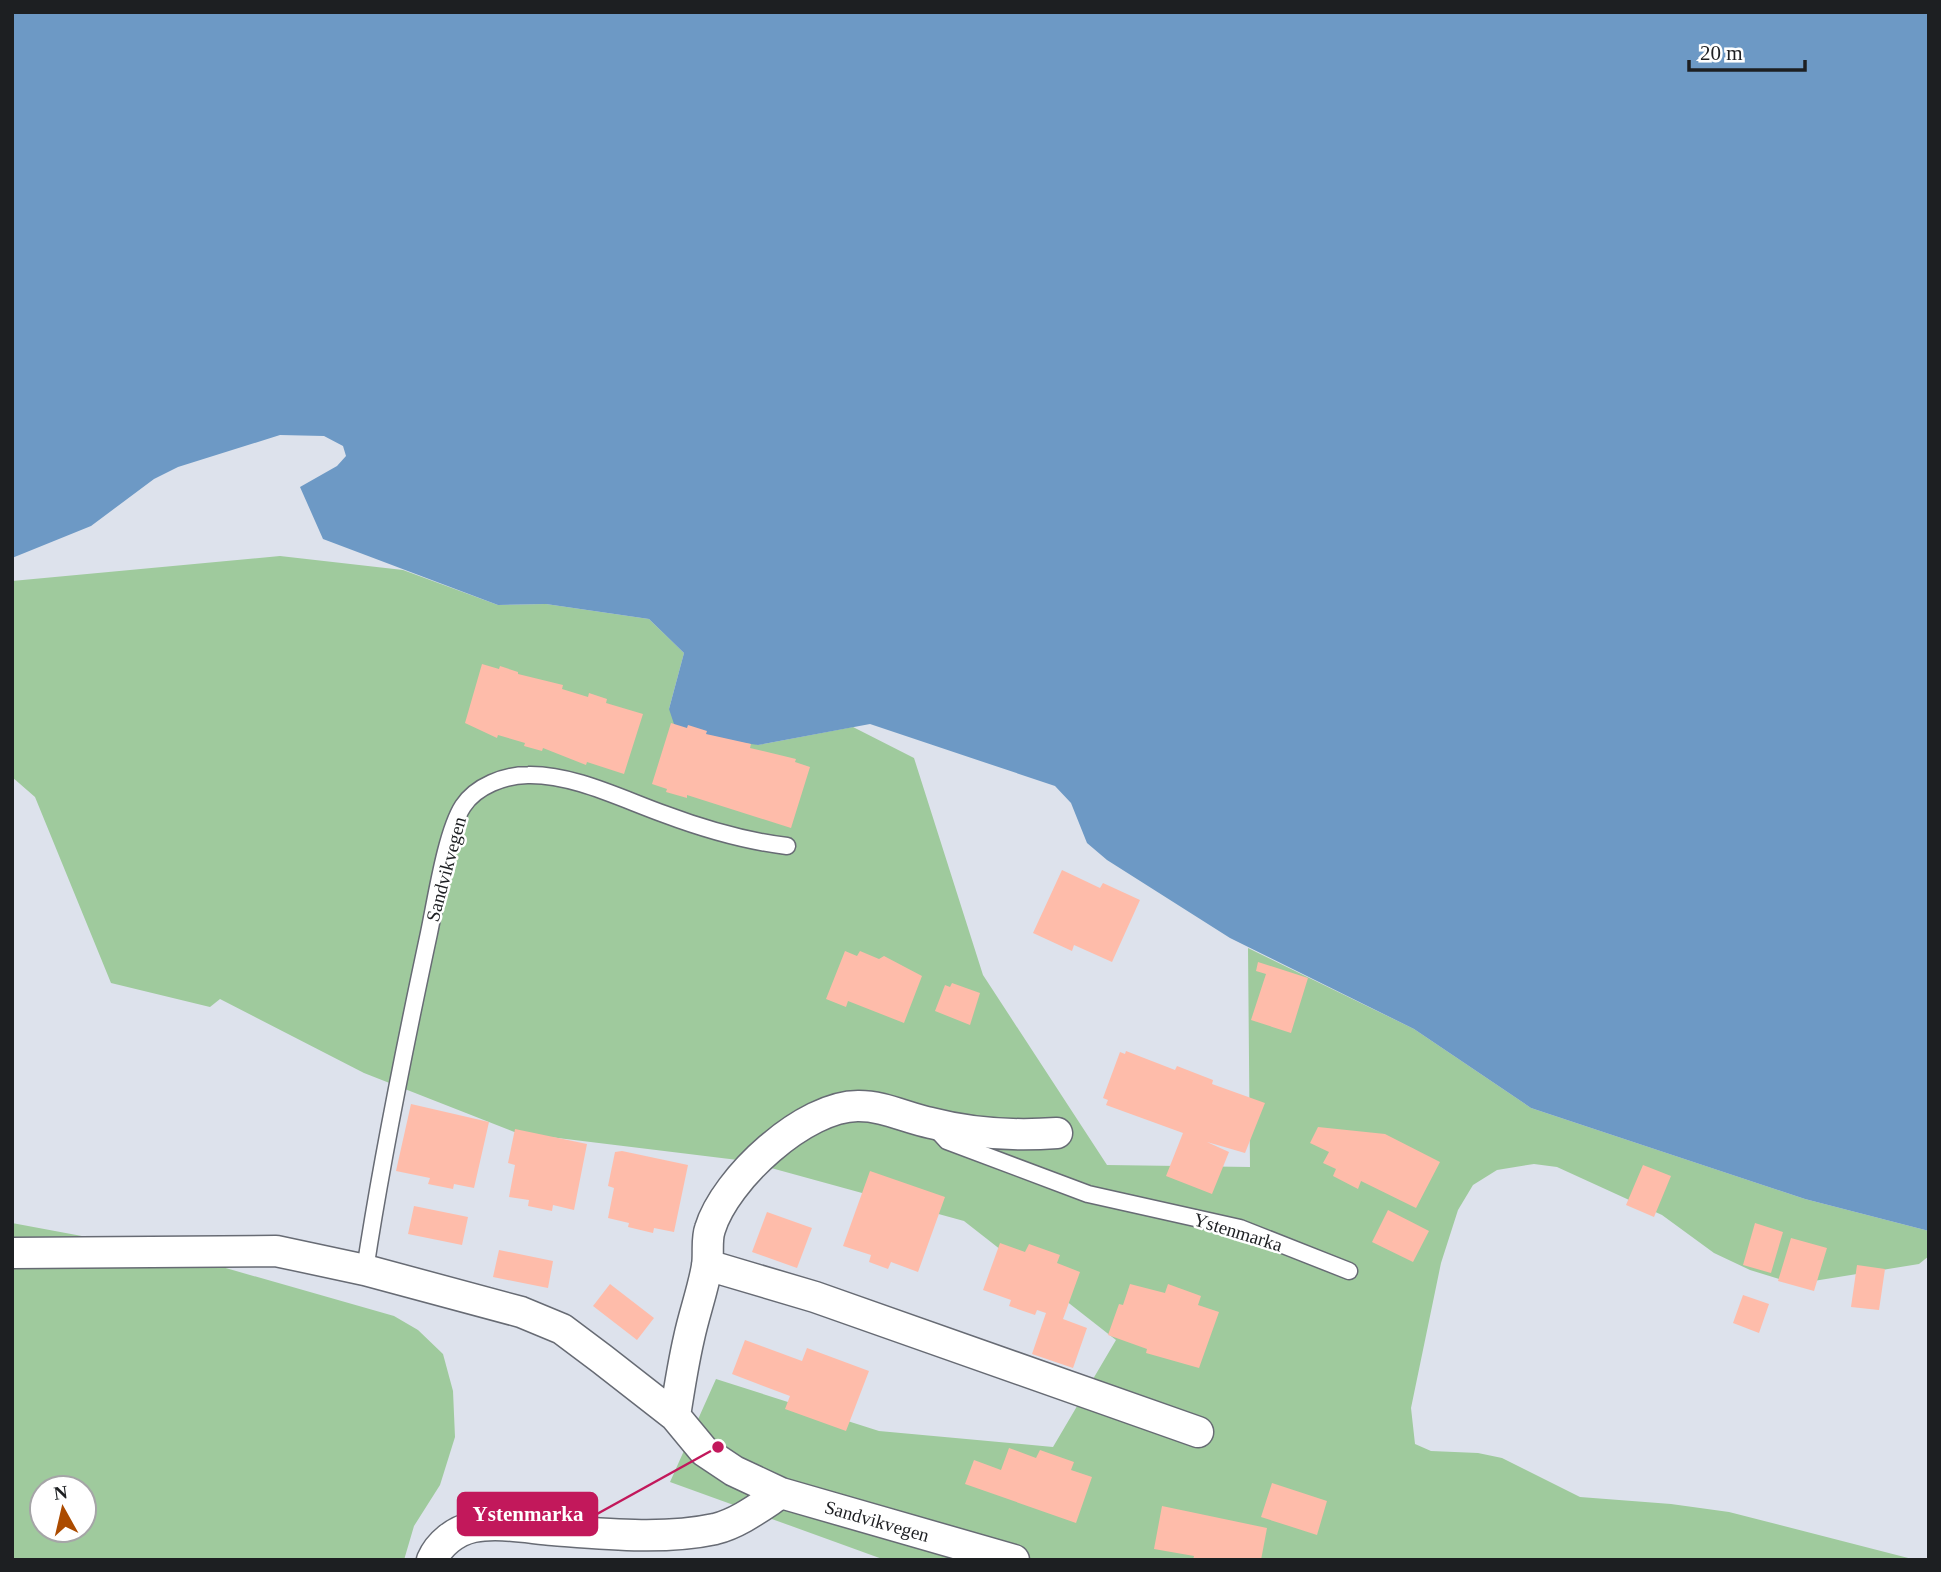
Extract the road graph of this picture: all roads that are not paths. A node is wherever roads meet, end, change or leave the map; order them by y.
1 (787, 846) dead end
2 (931, 1124) junction
3 (1057, 1133) dead end
4 (12, 1253) edge
5 (707, 1265) junction
6 (365, 1270) junction
7 (1349, 1271) dead end
8 (675, 1416) junction
9 (1198, 1432) dead end
10 (781, 1493) junction
11 (432, 1560) edge
12 (1014, 1560) edge

1 - 6 lane, Sandvikvegen
2 - 3 street, Ystenmarka
2 - 5 street, Ystenmarka
2 - 7 lane, Ystenmarka
4 - 6 street, Sandvikvegen
5 - 8 street, Ystenmarka
5 - 9 street
6 - 8 street, Sandvikvegen
8 - 10 street, Sandvikvegen
10 - 11 street
10 - 12 street, Sandvikvegen

